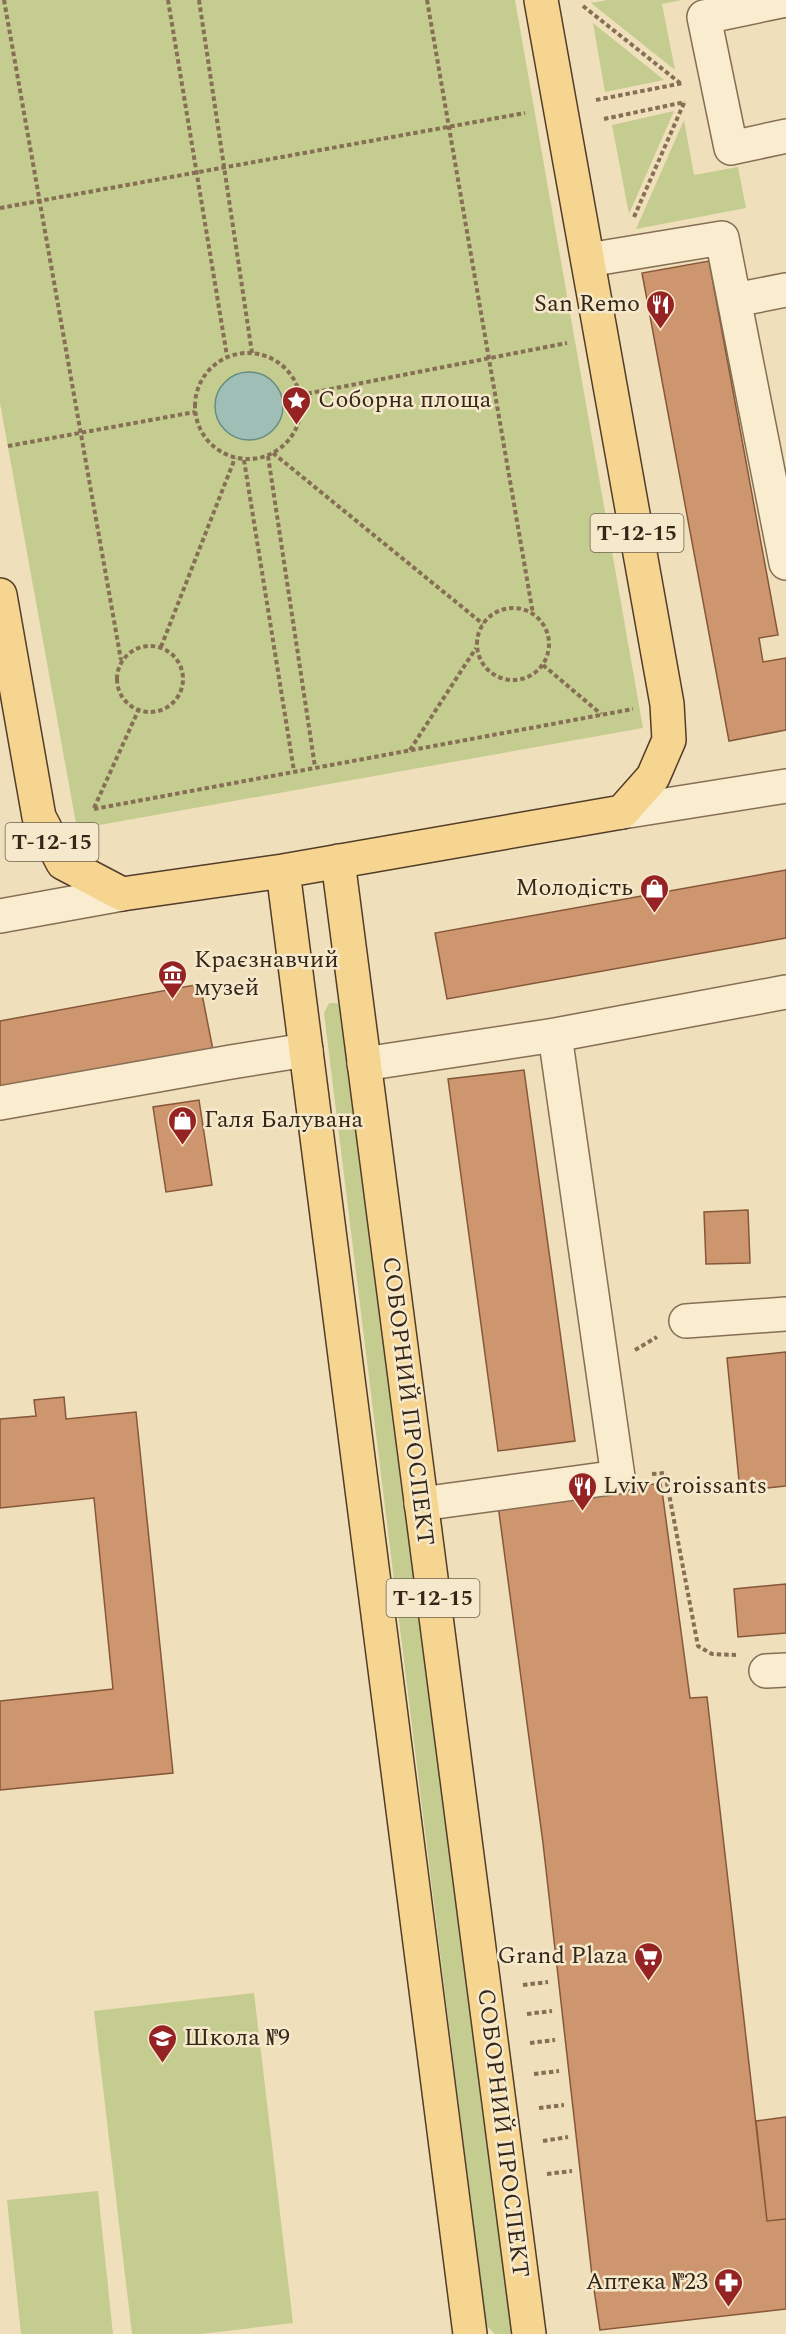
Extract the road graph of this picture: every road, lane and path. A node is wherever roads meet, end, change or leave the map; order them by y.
1 (4, 0) edge
2 (168, 0) edge
3 (199, 0) edge
4 (428, 0) edge
5 (542, 0) edge
6 (786, 0) edge
7 (583, 6) dead end
8 (681, 83) junction
9 (718, 86) junction
10 (600, 99) dead end
11 (684, 102) junction
12 (534, 111) dead end
13 (604, 119) dead end
14 (449, 127) junction
15 (786, 136) edge
16 (224, 167) junction
17 (197, 172) junction
18 (39, 201) junction
19 (0, 208) edge
20 (630, 227) dead end
21 (588, 260) junction
22 (786, 290) edge
23 (735, 300) junction
24 (575, 342) dead end
25 (252, 353) junction
26 (227, 356) junction
27 (489, 358) junction
28 (300, 395) junction
29 (195, 412) junction
30 (81, 433) junction
31 (8, 446) dead end
32 (273, 453) junction
33 (268, 456) junction
34 (235, 458) junction
35 (244, 460) junction
36 (786, 563) edge
37 (0, 595) edge
38 (533, 614) junction
39 (483, 624) junction
40 (161, 647) junction
41 (477, 648) junction
42 (121, 660) junction
43 (543, 665) junction
44 (639, 708) dead end
45 (138, 711) junction
46 (602, 714) junction
47 (410, 750) junction
48 (315, 767) junction
49 (294, 771) junction
50 (786, 786) edge
51 (622, 812) junction
52 (338, 861) junction
53 (283, 871) junction
54 (122, 894) junction
55 (0, 916) edge
56 (786, 992) edge
57 (555, 1035) junction
58 (306, 1050) junction
59 (364, 1064) junction
60 (0, 1103) edge
61 (786, 1314) edge
62 (686, 1321) joint
63 (603, 1368) junction
64 (618, 1477) junction
65 (421, 1504) junction
66 (776, 1671) edge
67 (548, 1982) dead end
68 (523, 1985) dead end
69 (552, 2011) dead end
70 (527, 2014) dead end
71 (555, 2040) dead end
72 (530, 2043) dead end
73 (559, 2071) dead end
74 (534, 2074) dead end
75 (564, 2105) dead end
76 (539, 2108) dead end
77 (568, 2137) dead end
78 (543, 2141) dead end
79 (572, 2171) dead end
80 (547, 2174) dead end
81 (470, 2334) edge
82 (529, 2334) edge

1 - 18 path
2 - 17 path
3 - 16 path
4 - 14 path
5 - 21 main road, Т-12-15
6 - 9 street
7 - 8 path
8 - 9 path
8 - 10 path
9 - 11 path
9 - 15 street
11 - 13 path
11 - 20 path
12 - 14 path
14 - 16 path
14 - 27 path
16 - 17 path
16 - 25 path
17 - 18 path
17 - 26 path
18 - 19 path
18 - 30 path
21 - 23 street
21 - 51 main road, Т-12-15
22 - 23 street
23 - 36 street
24 - 27 path
25 - 26 path
25 - 28 path
26 - 29 path
27 - 28 path
27 - 38 path
28 - 32 path
29 - 30 path
29 - 34 path
30 - 31 path
30 - 42 path
32 - 33 path
32 - 39 path
33 - 35 path
33 - 48 path
34 - 35 path
34 - 40 path
35 - 49 path
37 - 54 main road, Т-12-15
38 - 39 path
38 - 43 path
39 - 41 path
40 - 42 path
40 - 45 path
41 - 43 path
41 - 47 path
42 - 45 path
43 - 46 path
44 - 46 path
45 - 49 path
46 - 47 path
47 - 48 path
48 - 49 path
50 - 51 street
51 - 52 main road
52 - 53 main road
52 - 59 main road, СОБОРНИЙ ПРОСПЕКТ / Т-12-15
53 - 54 main road
53 - 58 main road, Т-12-15
54 - 55 street
56 - 57 street
57 - 59 street
57 - 63 street
58 - 60 street
58 - 81 main road, Т-12-15
59 - 65 main road, СОБОРНИЙ ПРОСПЕКТ / Т-12-15
61 - 62 street
62 - 63 path
63 - 64 street
64 - 65 street
64 - 66 path
65 - 82 main road, СОБОРНИЙ ПРОСПЕКТ / Т-12-15
67 - 68 path
69 - 70 path
71 - 72 path
73 - 74 path
75 - 76 path
77 - 78 path
79 - 80 path

